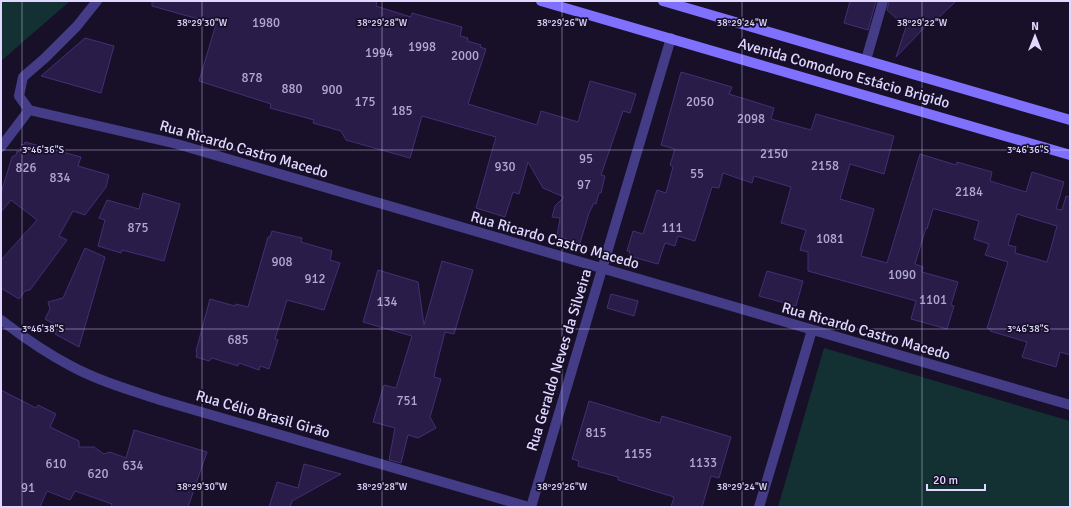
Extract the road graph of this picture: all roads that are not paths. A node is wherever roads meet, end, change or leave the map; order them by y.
1 (97, 1) edge
2 (541, 1) edge
3 (663, 1) edge
4 (883, 1) edge
5 (671, 38) junction
6 (866, 60) junction
7 (29, 110) junction
8 (1070, 120) edge
9 (1, 147) edge
10 (1070, 155) edge
11 (601, 270) junction
12 (1, 320) edge
13 (812, 330) junction
14 (1070, 406) edge
15 (530, 507) edge
16 (759, 507) edge

1 - 7 street
2 - 5 main road, Avenida Comodoro Estácio Brigido
3 - 6 main road, Avenida Comodoro Estácio Brigido
4 - 6 street
5 - 10 main road, Avenida Comodoro Estácio Brigido
5 - 11 street, Rua Geraldo Neves da Silveira
6 - 8 main road, Avenida Comodoro Estácio Brigido
7 - 9 street
7 - 11 street, Rua Ricardo Castro Macedo
11 - 13 street, Rua Ricardo Castro Macedo
11 - 15 street, Rua Geraldo Neves da Silveira
12 - 15 street, Rua Célio Brasil Girão
13 - 14 street, Rua Ricardo Castro Macedo
13 - 16 street

